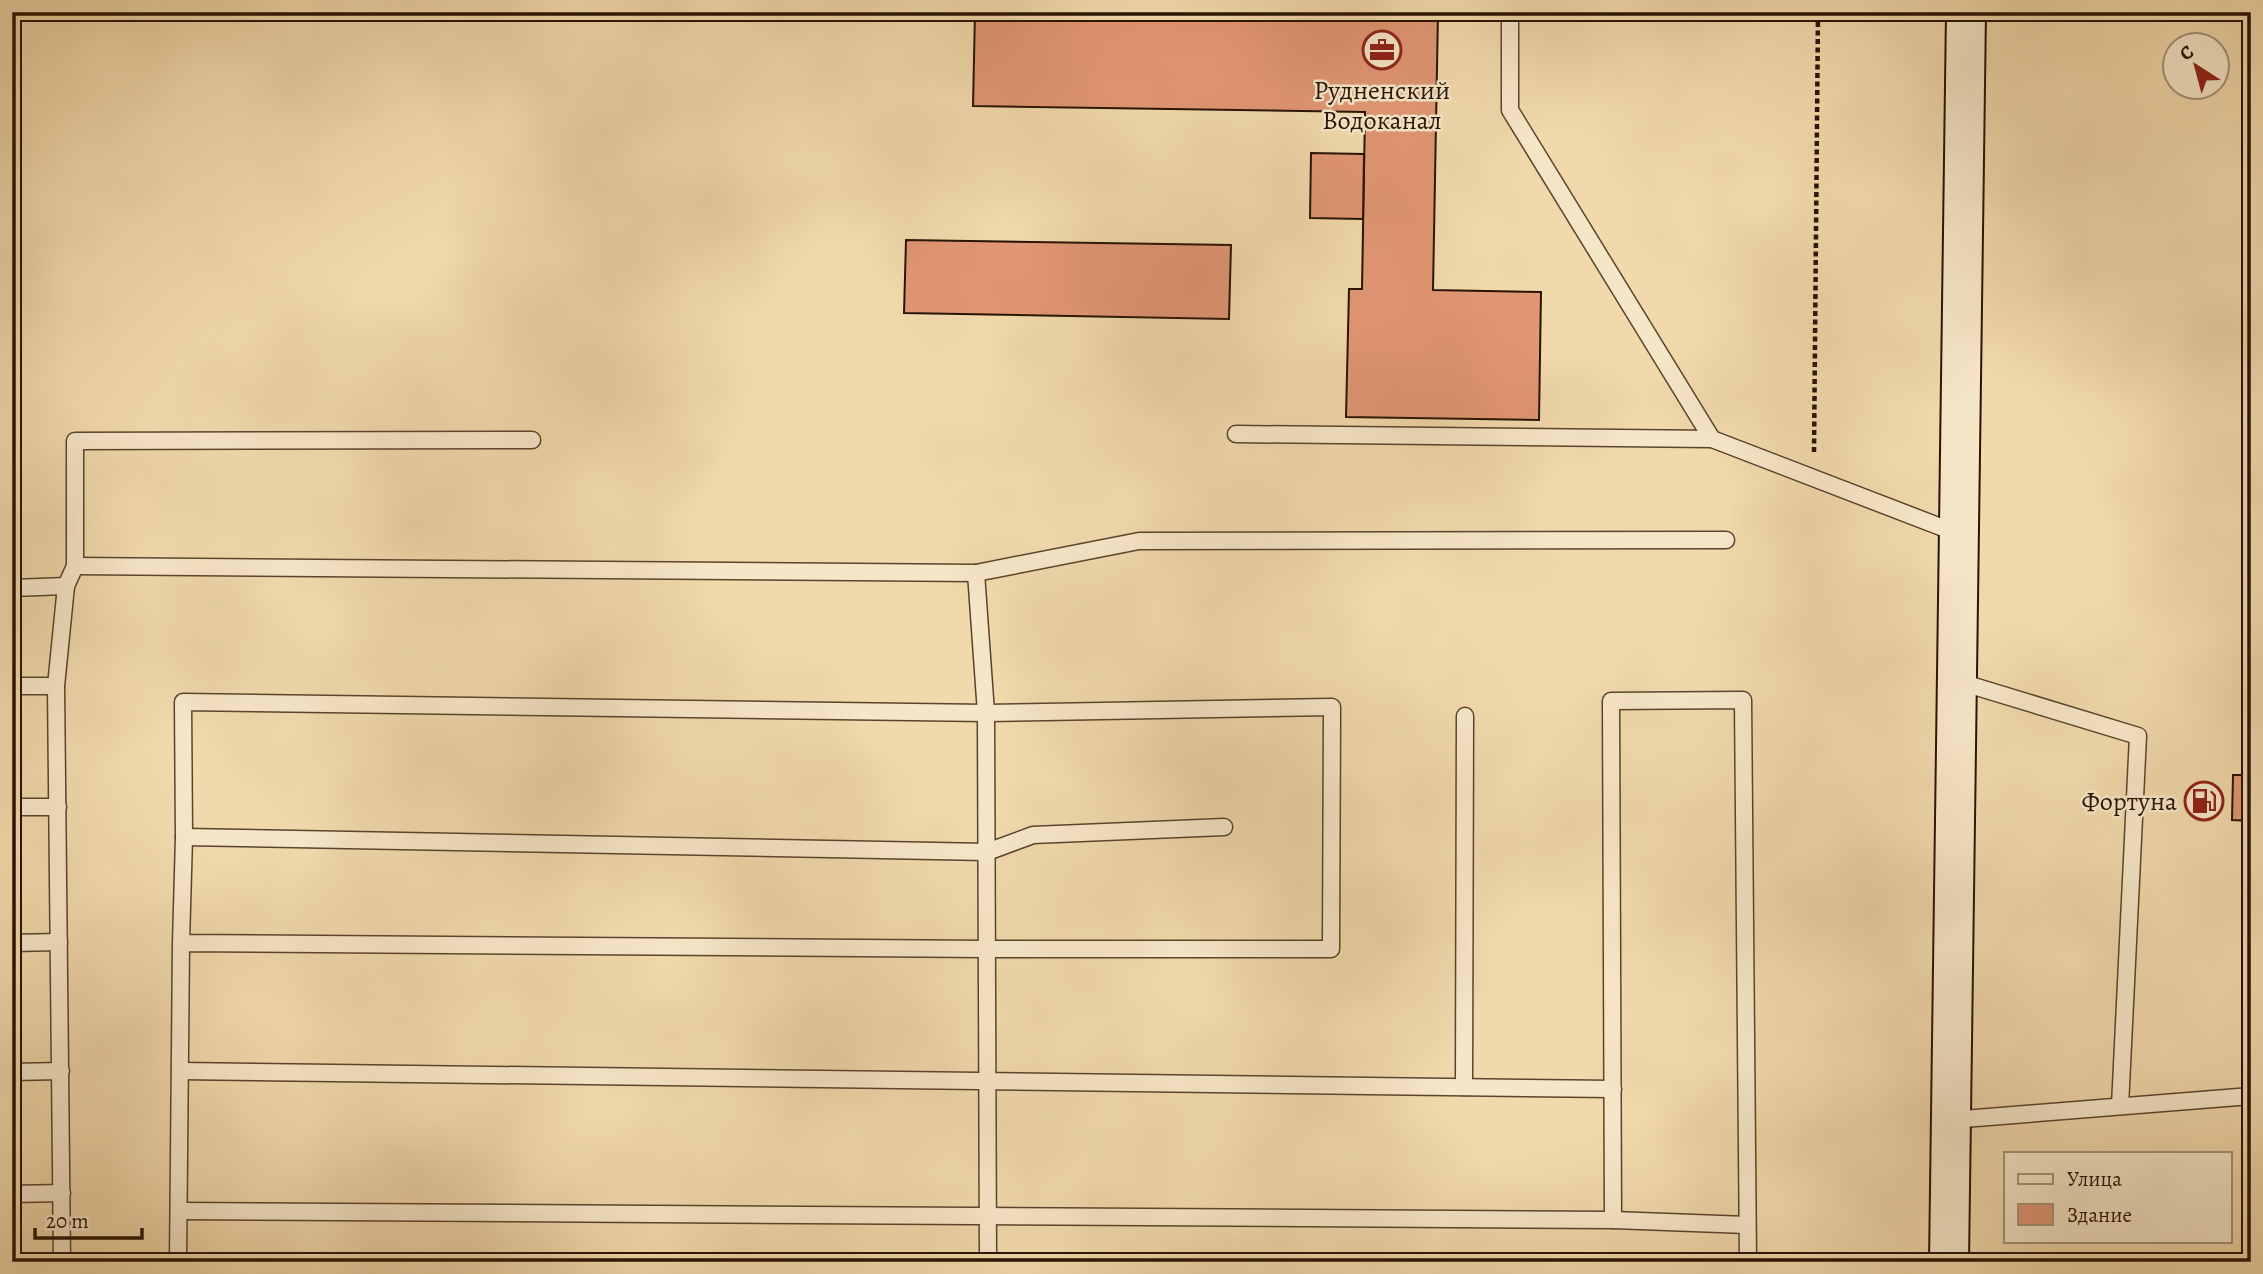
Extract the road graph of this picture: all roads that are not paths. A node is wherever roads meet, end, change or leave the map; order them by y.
1 (1510, 12) edge
2 (1966, 12) edge
3 (1236, 433) dead end
4 (1712, 439) junction
5 (532, 440) dead end
6 (1959, 534) junction
7 (1726, 540) dead end
8 (75, 566) junction
9 (976, 573) junction
10 (66, 586) junction
11 (12, 588) edge
12 (1957, 681) junction
13 (12, 686) edge
14 (56, 686) junction
15 (986, 713) junction
16 (1465, 716) dead end
17 (12, 807) edge
18 (58, 807) junction
19 (1224, 827) dead end
20 (184, 837) junction
21 (987, 852) junction
22 (59, 942) junction
23 (12, 943) edge
24 (181, 943) junction
25 (987, 949) junction
26 (61, 1071) junction
27 (180, 1071) junction
28 (12, 1072) edge
29 (987, 1079) junction
30 (1464, 1087) junction
31 (1613, 1089) junction
32 (2251, 1096) edge
33 (2120, 1106) junction
34 (1951, 1120) junction
35 (62, 1193) junction
36 (12, 1194) edge
37 (179, 1211) junction
38 (988, 1215) junction
39 (1613, 1220) junction
40 (1747, 1225) junction
41 (62, 1262) edge
42 (178, 1262) edge
43 (988, 1262) edge
44 (1748, 1262) edge
45 (1949, 1262) edge

1 - 4 lane
2 - 6 street
3 - 4 lane
4 - 6 lane
5 - 8 lane
6 - 12 street
7 - 9 lane
8 - 9 lane
8 - 10 lane
9 - 15 lane
10 - 11 lane
10 - 14 lane
12 - 33 lane
12 - 34 street
13 - 14 lane
14 - 18 lane
15 - 20 lane
15 - 21 lane
15 - 25 lane
16 - 30 lane
17 - 18 lane
18 - 22 lane
19 - 21 lane
20 - 21 lane
20 - 24 lane
21 - 25 lane
22 - 23 lane
22 - 26 lane
24 - 25 lane
24 - 27 lane
25 - 29 lane
26 - 28 lane
26 - 35 lane
27 - 29 lane
27 - 37 lane
29 - 30 lane
29 - 38 lane
30 - 31 lane
31 - 39 lane
31 - 40 lane
32 - 33 lane
33 - 34 lane
34 - 45 street
35 - 36 lane
35 - 41 lane
37 - 38 lane
37 - 42 lane
38 - 39 lane
38 - 43 lane
39 - 40 lane
40 - 44 lane

